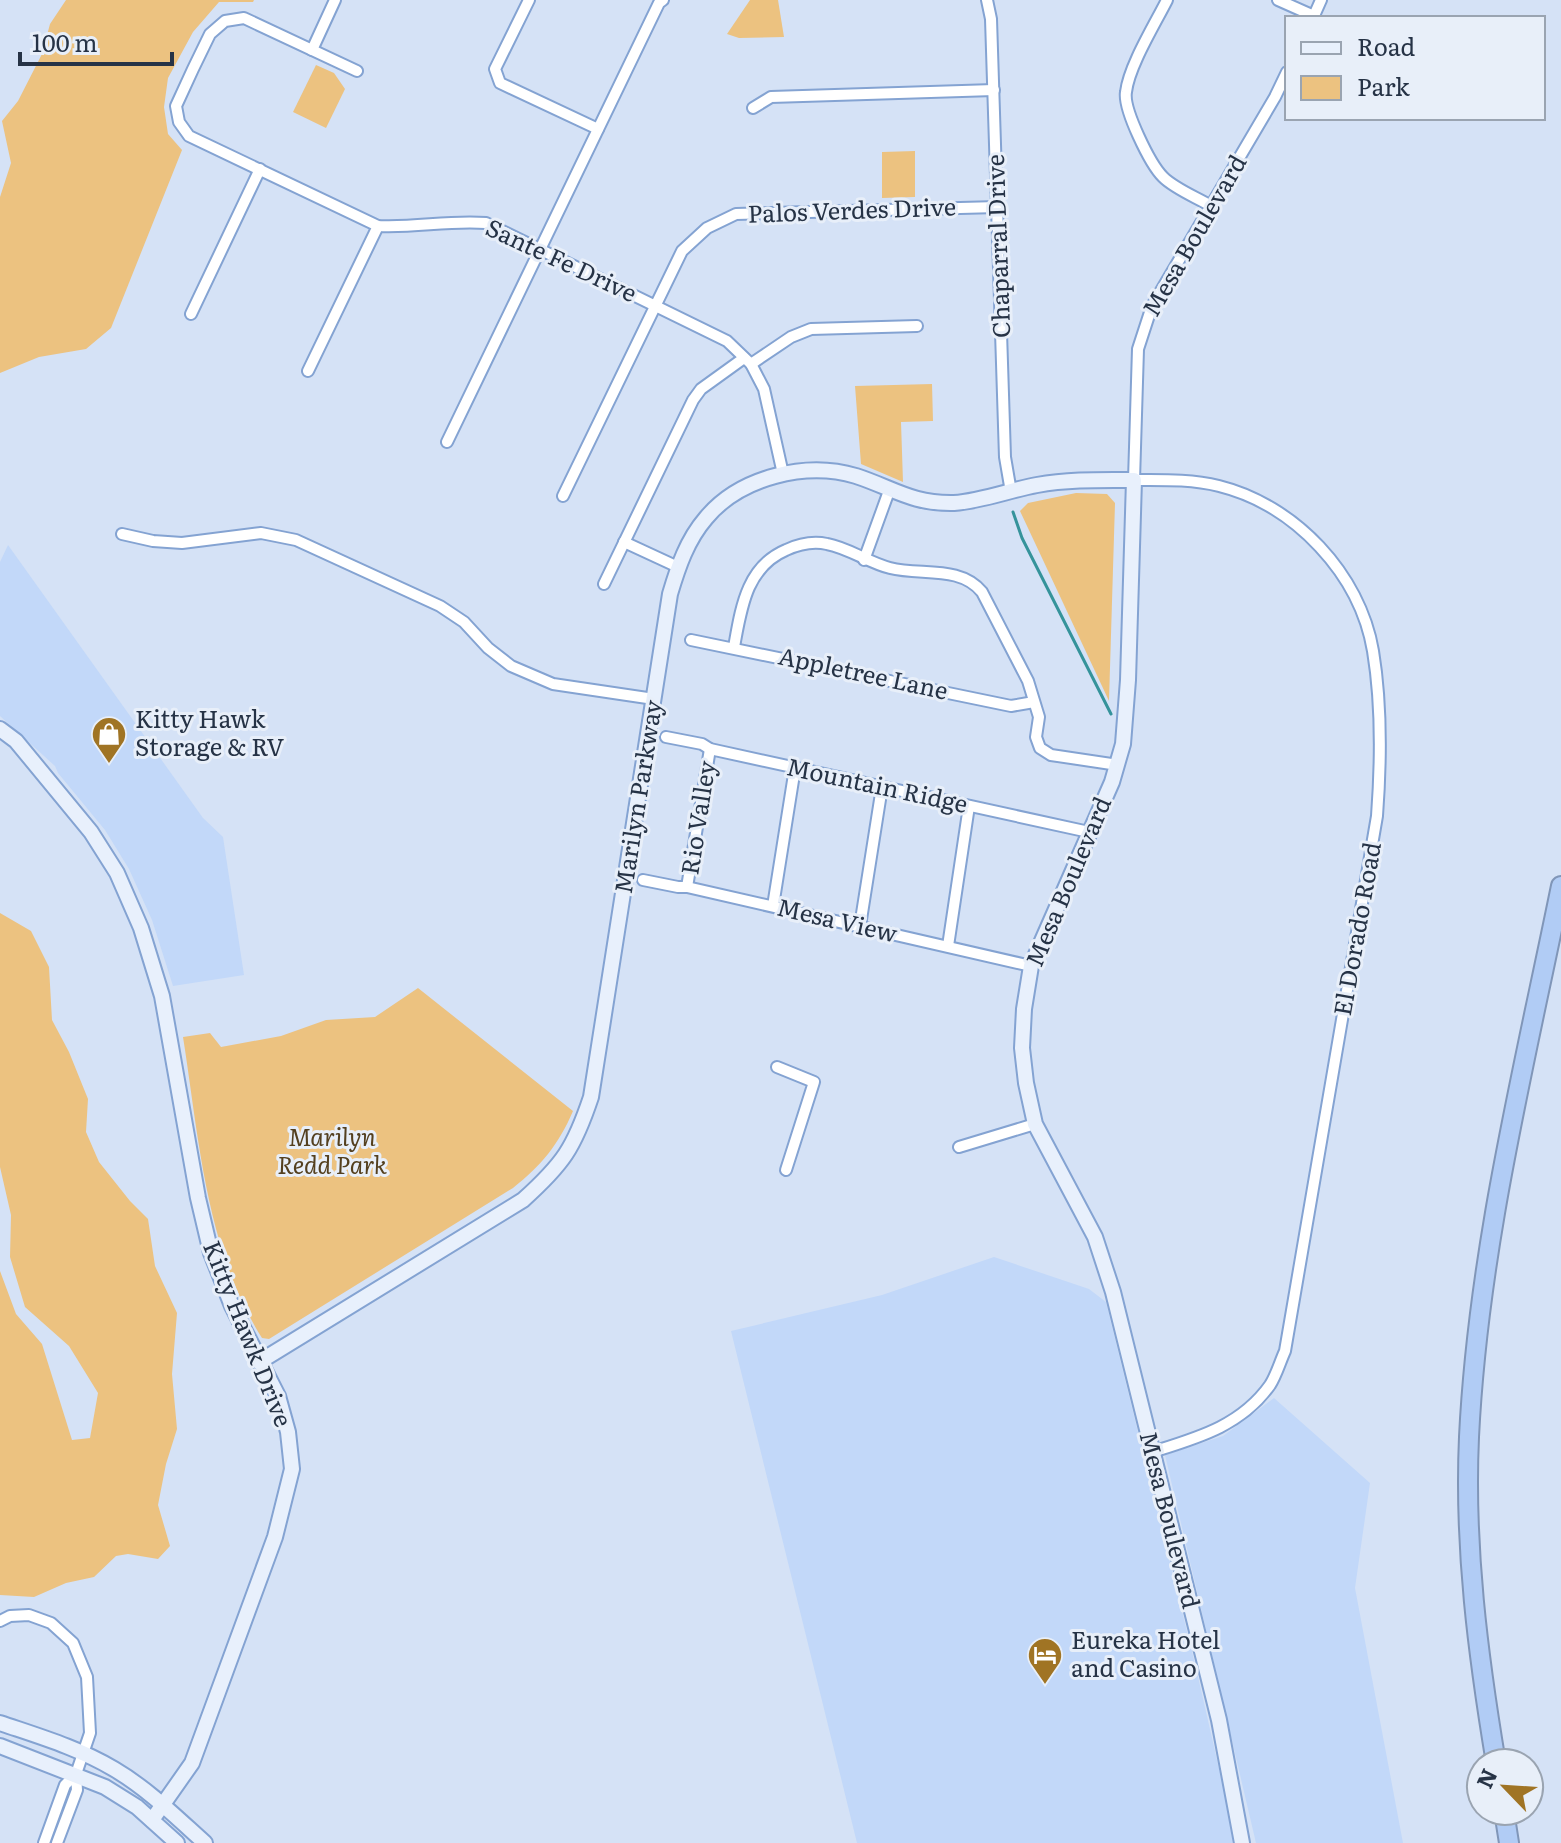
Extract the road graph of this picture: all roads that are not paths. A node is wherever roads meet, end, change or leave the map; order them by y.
1 (335, 0) edge
2 (529, 0) edge
3 (663, 0) edge
4 (987, 0) edge
5 (1167, 0) edge
6 (1278, 0) edge
7 (1311, 16) edge
8 (312, 50) junction
9 (357, 71) dead end
10 (1285, 76) edge
11 (994, 90) junction
12 (753, 108) dead end
13 (598, 129) junction
14 (260, 169) junction
15 (1211, 206) junction
16 (998, 207) junction
17 (378, 226) junction
18 (539, 249) junction
19 (655, 305) junction
20 (191, 314) dead end
21 (917, 326) dead end
22 (748, 361) junction
23 (308, 371) dead end
24 (447, 442) dead end
25 (783, 474) junction
26 (1134, 480) junction
27 (889, 491) junction
28 (1011, 492) junction
29 (563, 496) dead end
30 (122, 534) dead end
31 (624, 542) junction
32 (864, 560) junction
33 (678, 567) junction
34 (604, 584) dead end
35 (691, 640) dead end
36 (734, 647) junction
37 (654, 699) junction
38 (1034, 702) junction
39 (0, 729) edge
40 (666, 737) dead end
41 (710, 749) junction
42 (1118, 765) junction
43 (795, 768) junction
44 (882, 787) junction
45 (969, 806) junction
46 (1089, 832) junction
47 (643, 880) dead end
48 (1561, 886) edge
49 (687, 887) junction
50 (773, 906) junction
51 (860, 926) junction
52 (948, 946) junction
53 (1031, 966) junction
54 (777, 1067) dead end
55 (1035, 1124) junction
56 (959, 1147) dead end
57 (786, 1170) dead end
58 (259, 1362) junction
59 (1152, 1452) junction
60 (0, 1621) edge
61 (0, 1723) edge
62 (0, 1746) edge
63 (1493, 1747) edge
64 (84, 1755) junction
65 (76, 1774) junction
66 (163, 1806) junction
67 (152, 1820) junction
68 (44, 1843) edge
69 (57, 1843) edge
70 (177, 1843) edge
71 (205, 1843) edge
72 (1242, 1843) edge

1 - 8 street
2 - 13 street
3 - 13 street
4 - 11 street, Chaparral Drive
5 - 15 street
6 - 7 street
8 - 9 street, Sante Fe Drive
8 - 14 street, Sante Fe Drive
10 - 15 street, Mesa Boulevard
11 - 12 street
11 - 16 street, Chaparral Drive
13 - 18 street
14 - 17 street, Sante Fe Drive
14 - 20 street
15 - 26 street, Mesa Boulevard
16 - 19 street, Palos Verdes Drive
16 - 28 street, Chaparral Drive
17 - 18 street, Sante Fe Drive
17 - 23 street
18 - 19 street, Sante Fe Drive
18 - 24 street
19 - 22 street, Sante Fe Drive
19 - 29 street, Palos Verdes Drive
21 - 22 street
22 - 25 street, Sante Fe Drive
22 - 31 street
25 - 27 street, Marilyn Parkway
25 - 33 street, Marilyn Parkway
26 - 28 street, Marilyn Parkway
26 - 42 street, Mesa Boulevard
26 - 59 street, El Dorado Road
27 - 28 street, Marilyn Parkway
27 - 32 street
30 - 37 street
31 - 33 street
31 - 34 street
32 - 36 street
32 - 38 street
33 - 37 street, Marilyn Parkway
35 - 36 street, Appletree Lane
36 - 38 street, Appletree Lane
37 - 58 street, Marilyn Parkway
38 - 42 street
39 - 58 street, Kitty Hawk Drive
40 - 41 street, Mountain Ridge
41 - 43 street, Mountain Ridge
41 - 49 street, Rio Valley
42 - 46 street, Mesa Boulevard
43 - 44 street, Mountain Ridge
43 - 50 street
44 - 45 street, Mountain Ridge
44 - 51 street
45 - 46 street, Mountain Ridge
45 - 52 street
46 - 53 street, Mesa Boulevard
47 - 49 street, Mesa View
48 - 63 highway
49 - 50 street, Mesa View
50 - 51 street, Mesa View
51 - 52 street, Mesa View
52 - 53 street, Mesa View
53 - 55 street, Mesa Boulevard
54 - 57 street
55 - 56 street
55 - 59 street, Mesa Boulevard
58 - 66 street, Kitty Hawk Drive
59 - 72 street, Mesa Boulevard
60 - 64 street
61 - 64 street
62 - 65 street
64 - 65 street
64 - 66 street
65 - 67 street
65 - 68 street
65 - 69 street
66 - 67 street, Kitty Hawk Drive
66 - 71 street
67 - 70 street

